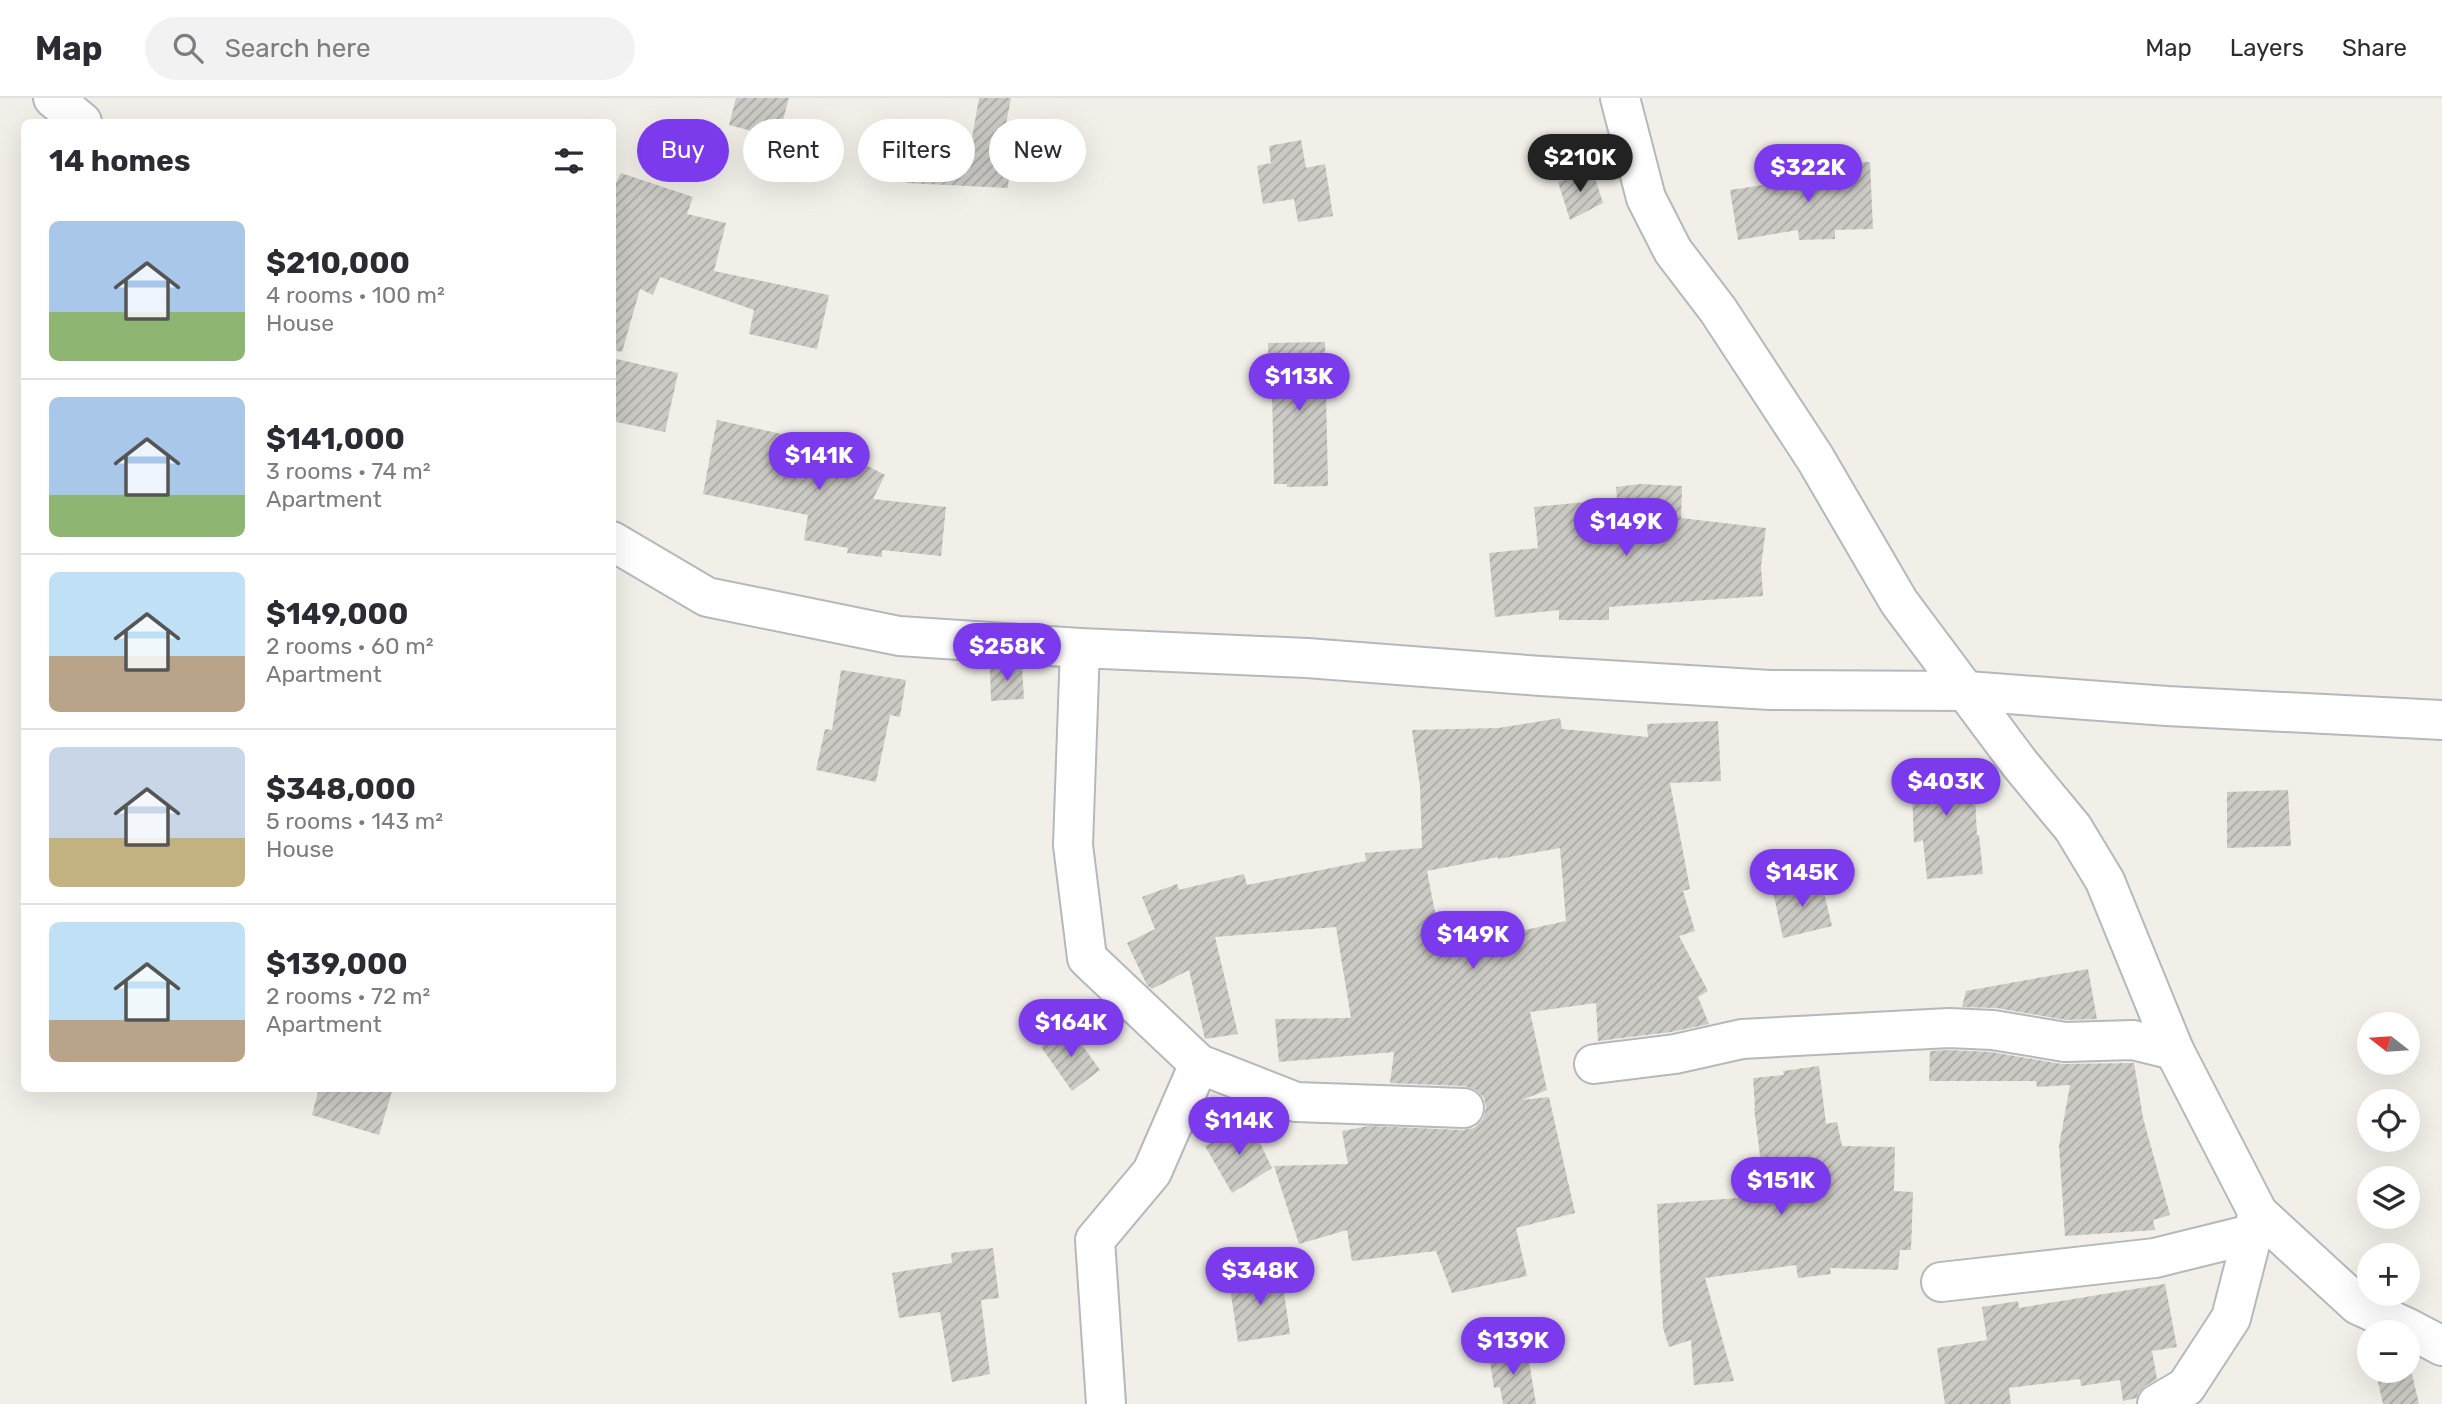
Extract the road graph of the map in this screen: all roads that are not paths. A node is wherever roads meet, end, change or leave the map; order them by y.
1 (53, 98) edge
2 (1620, 98) edge
3 (78, 119) edge
4 (616, 543) edge
5 (1080, 648) junction
6 (1968, 691) junction
7 (2442, 720) edge
8 (2174, 1050) junction
9 (1199, 1064) junction
10 (1594, 1064) dead end
11 (1464, 1108) dead end
12 (2255, 1224) junction
13 (1941, 1282) dead end
14 (2442, 1346) edge
15 (1106, 1404) edge
16 (2157, 1404) edge

1 - 3 street
2 - 6 street
4 - 5 street
5 - 6 street
5 - 9 street
6 - 7 street
6 - 8 street
8 - 10 street
8 - 12 street
9 - 11 street
9 - 15 street
12 - 13 street
12 - 14 street
12 - 16 street

